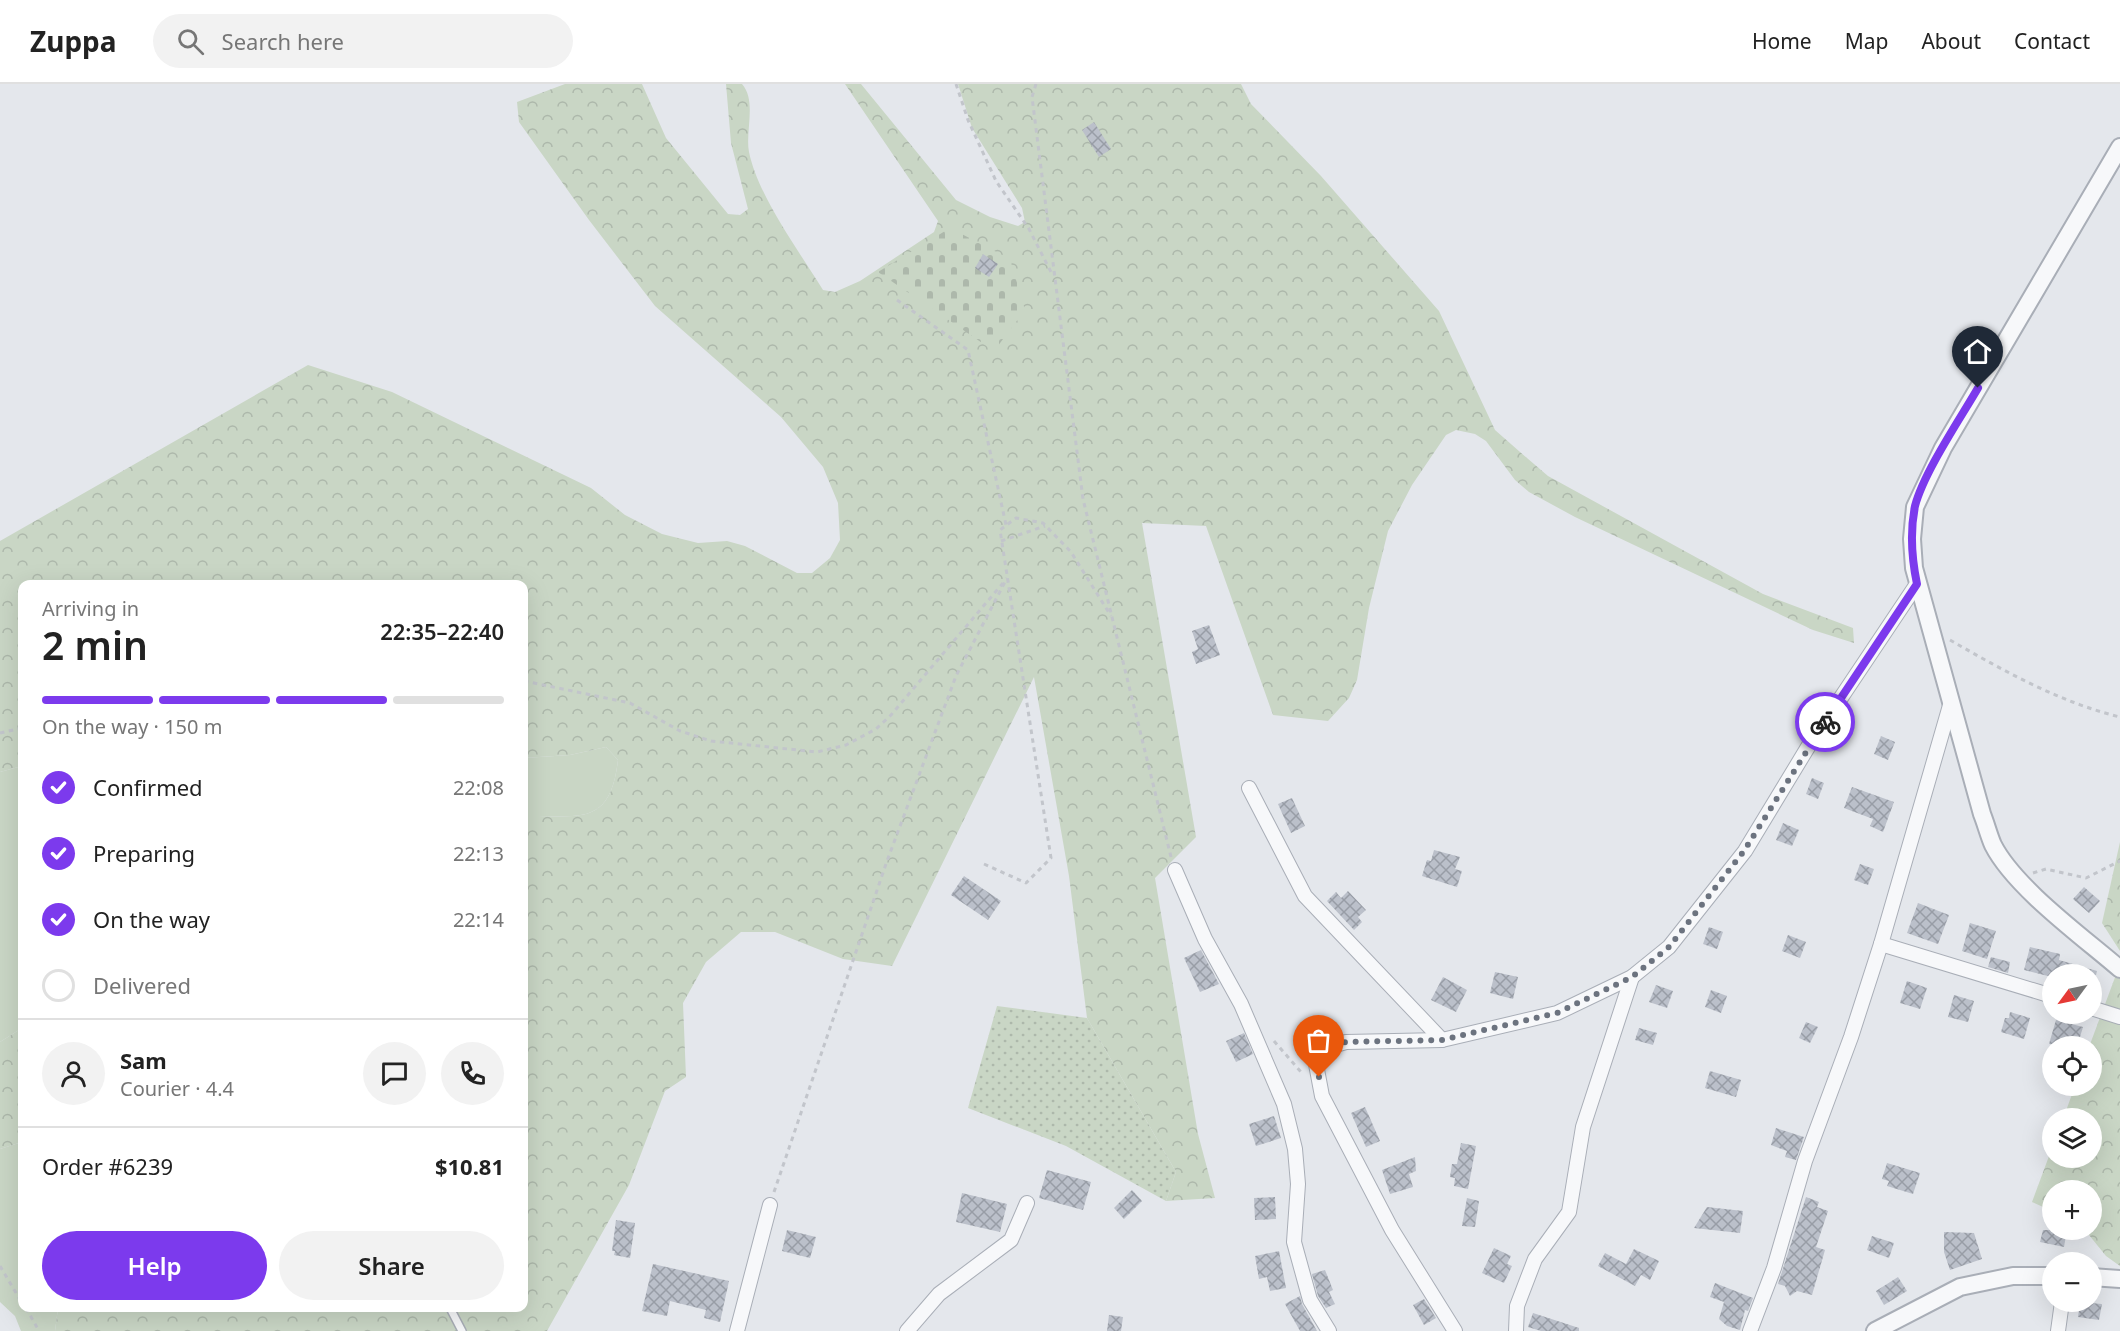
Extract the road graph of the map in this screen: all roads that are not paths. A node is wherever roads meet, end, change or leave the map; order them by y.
1 (2120, 147) edge
2 (1917, 584) junction
3 (1951, 702) junction
4 (1249, 788) dead end
5 (1174, 870) road end
6 (1881, 944) junction
7 (2120, 969) edge
8 (1632, 977) junction
9 (2042, 993) edge
10 (2102, 1011) edge
11 (2120, 1017) edge
12 (1442, 1040) junction
13 (1027, 1203) dead end
14 (770, 1205) road end
15 (2042, 1276) edge
16 (2102, 1278) edge
17 (2120, 1279) edge
18 (452, 1312) edge
19 (2061, 1312) edge
20 (462, 1331) edge
21 (737, 1331) edge
22 (907, 1331) edge
23 (1329, 1331) edge
24 (1455, 1331) edge
25 (1516, 1331) edge
26 (1750, 1331) edge
27 (1875, 1331) edge
28 (2058, 1331) edge

1 - 2 street
2 - 3 street
2 - 8 street
3 - 6 street
3 - 7 street
4 - 12 street
5 - 23 street
6 - 9 street
6 - 26 street
8 - 12 street
8 - 25 street
10 - 11 street
12 - 24 street
13 - 22 street
14 - 21 street
15 - 27 street
16 - 17 street
18 - 20 lane
19 - 28 street

